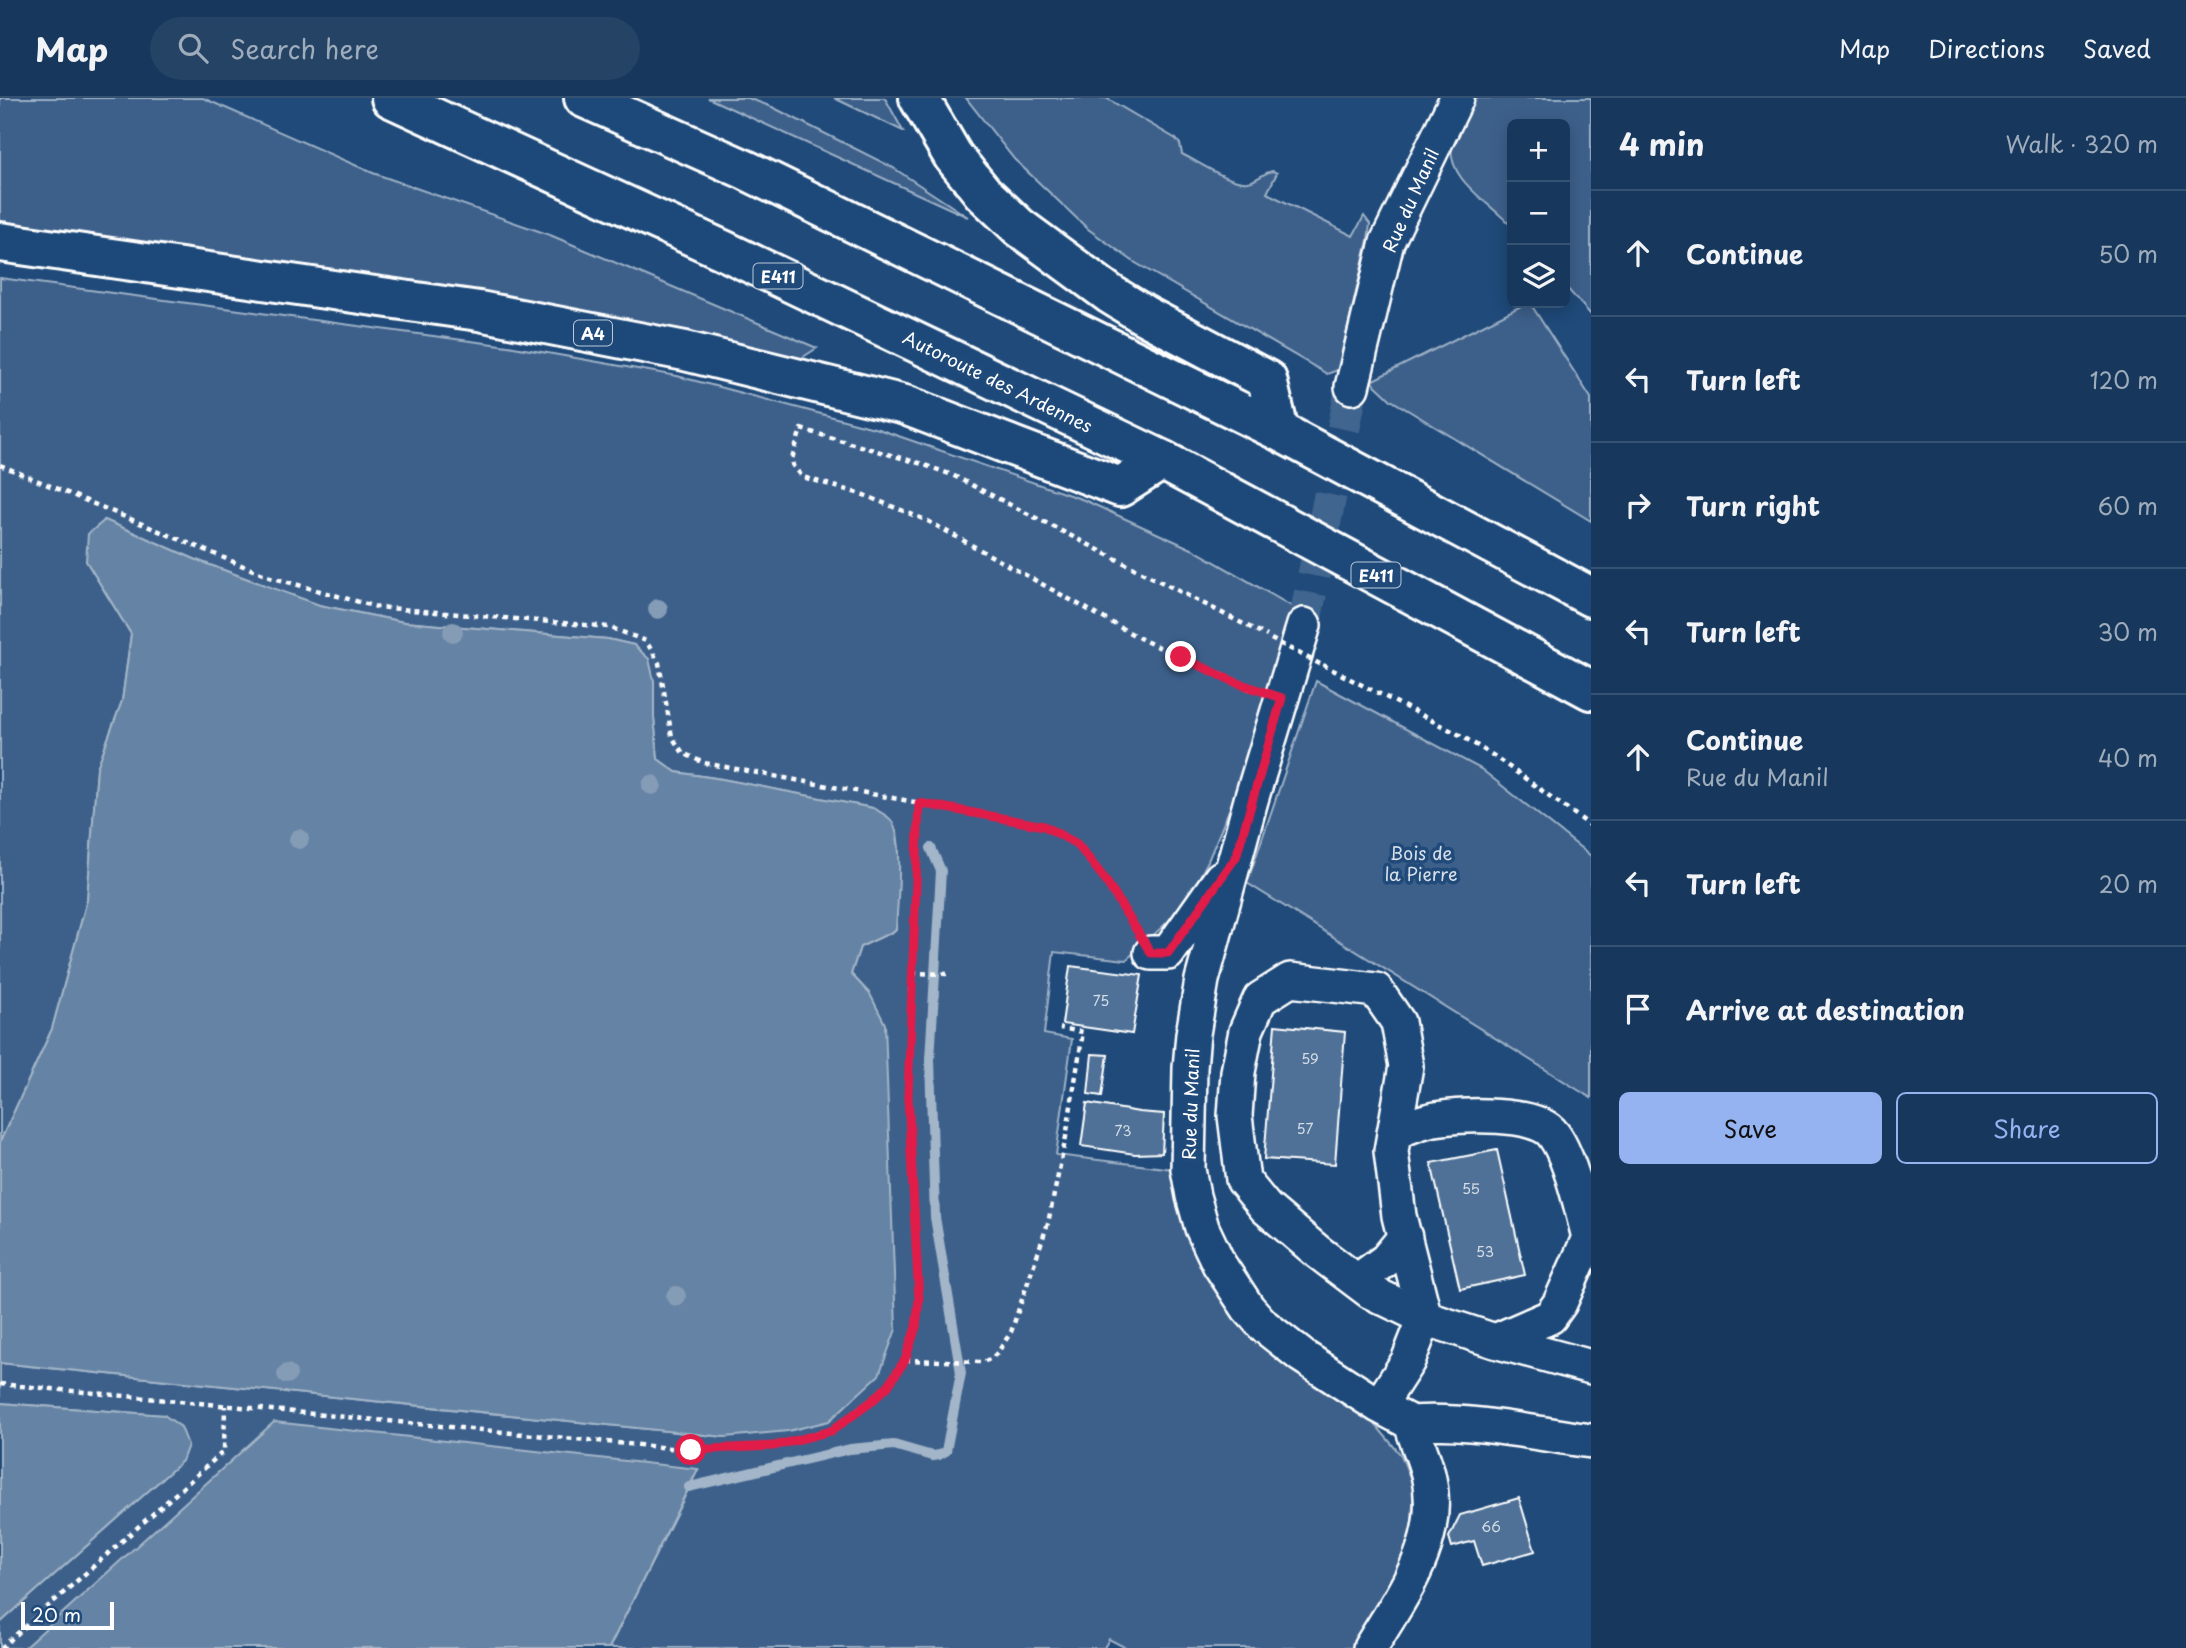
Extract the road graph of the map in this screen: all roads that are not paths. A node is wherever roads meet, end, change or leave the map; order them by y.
1 (391, 98) edge
2 (584, 98) edge
3 (919, 98) edge
4 (1457, 98) edge
5 (0, 242) edge
6 (1352, 387) tunnel mouth
7 (1279, 431) junction
8 (1162, 460) junction
9 (1591, 597) edge
10 (1304, 625) tunnel mouth
11 (1591, 690) edge
12 (1236, 857) junction
13 (1151, 953) road end
14 (1394, 1132) junction
15 (1405, 1237) junction
16 (1590, 1241) edge
17 (1357, 1281) junction
18 (1424, 1318) junction
19 (1495, 1342) junction
20 (1591, 1367) edge
21 (1379, 1406) junction
22 (1411, 1423) junction
23 (1591, 1441) edge
24 (1370, 1648) edge

1 - 8 highway, Autoroute des Ardennes / E411
2 - 7 highway
3 - 7 highway
4 - 6 street, Rue du Manil
5 - 8 highway, A4
7 - 9 highway
8 - 11 highway, Autoroute des Ardennes / E411
10 - 12 street, Rue du Manil
12 - 13 street
12 - 21 street, Rue du Manil
14 - 15 street
14 - 16 street
14 - 17 street
15 - 17 street
15 - 18 street
16 - 19 street
17 - 18 street
18 - 19 street
18 - 21 street
19 - 20 street
21 - 22 street, Rue du Manil
22 - 23 street
22 - 24 street

